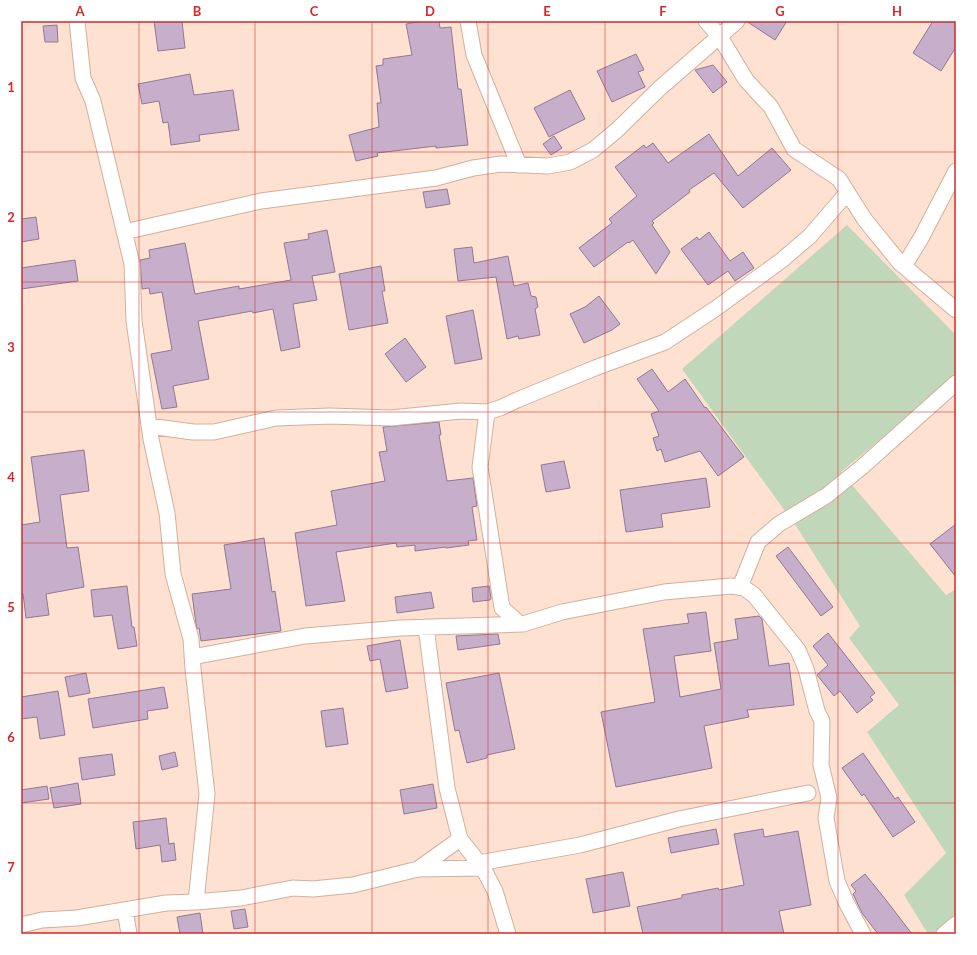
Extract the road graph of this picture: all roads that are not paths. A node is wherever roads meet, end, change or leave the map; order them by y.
1 (78, 21) edge
2 (468, 21) edge
3 (706, 21) edge
4 (736, 21) edge
5 (720, 37) junction
6 (519, 165) junction
7 (956, 173) edge
8 (847, 193) junction
9 (124, 232) junction
10 (904, 266) junction
11 (956, 310) edge
12 (956, 383) edge
13 (487, 412) junction
14 (148, 426) junction
15 (740, 588) junction
16 (502, 608) junction
17 (520, 624) junction
18 (486, 625) junction
19 (426, 627) junction
20 (192, 657) junction
21 (821, 765) junction
22 (808, 793) junction
23 (827, 811) junction
24 (460, 839) junction
25 (481, 866) junction
26 (418, 868) junction
27 (196, 902) junction
28 (125, 910) junction
29 (956, 924) edge
30 (21, 925) edge
31 (128, 934) edge
32 (508, 934) edge
33 (863, 934) edge
34 (944, 934) edge

1 - 9 street
2 - 6 street
3 - 5 street
4 - 5 street
5 - 6 street
5 - 8 street
6 - 9 street
7 - 10 street
8 - 10 street
8 - 13 street
9 - 14 street
10 - 11 street
12 - 15 street
13 - 14 street
13 - 16 street
14 - 20 street
15 - 17 street
15 - 21 street
16 - 17 street
16 - 18 street
17 - 18 street
18 - 19 street
19 - 20 street
19 - 24 street
20 - 27 street
21 - 22 street
21 - 23 street
22 - 23 street
22 - 25 street
23 - 33 street
24 - 25 street
24 - 26 street
25 - 26 street
25 - 32 street
26 - 27 street
27 - 28 street
28 - 30 street
28 - 31 street
29 - 34 street

